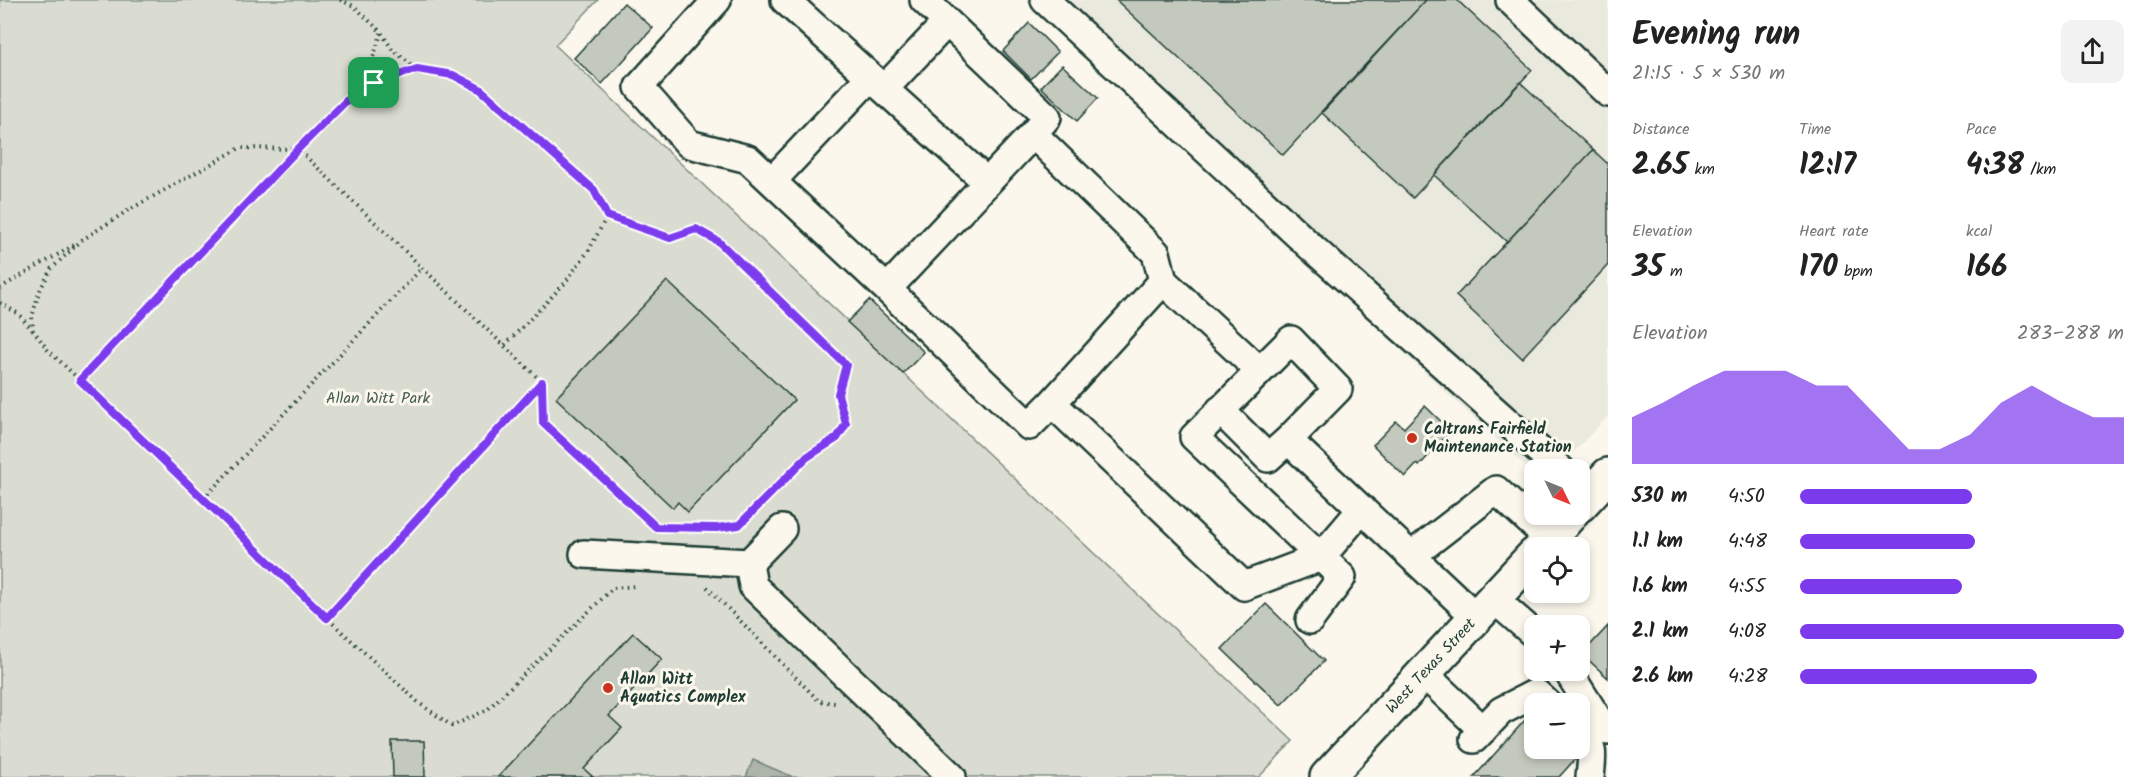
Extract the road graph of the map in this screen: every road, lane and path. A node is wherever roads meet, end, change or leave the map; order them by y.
1 (340, 0) edge
2 (717, 0) edge
3 (785, 0) edge
4 (924, 0) edge
5 (1046, 0) edge
6 (1510, 0) edge
7 (947, 22) junction
8 (381, 32) junction
9 (417, 69) junction
10 (877, 83) junction
11 (1608, 93) edge
12 (347, 100) junction
13 (1033, 134) junction
14 (298, 149) junction
15 (772, 181) junction
16 (987, 182) junction
17 (607, 216) junction
18 (82, 240) junction
19 (422, 268) junction
20 (1163, 281) junction
21 (0, 288) edge
22 (887, 289) junction
23 (0, 303) edge
24 (33, 330) junction
25 (505, 345) junction
26 (1260, 371) junction
27 (80, 380) junction
28 (542, 382) junction
29 (1053, 403) junction
30 (1220, 410) junction
31 (1288, 440) junction
32 (1550, 459) edge
33 (204, 498) junction
34 (1362, 509) junction
35 (1560, 525) edge
36 (717, 528) junction
37 (782, 529) dead end
38 (1534, 537) edge
39 (1550, 537) edge
40 (584, 554) dead end
41 (1411, 556) junction
42 (1320, 557) junction
43 (702, 560) junction
44 (749, 563) junction
45 (1524, 567) edge
46 (646, 585) dead end
47 (1485, 609) junction
48 (327, 618) junction
49 (1310, 620) dead end
50 (1524, 629) edge
51 (1424, 674) junction
52 (1574, 681) edge
53 (1524, 699) edge
54 (837, 703) dead end
55 (1608, 730) edge
56 (1590, 746) edge
57 (952, 777) edge
58 (1328, 777) edge
59 (1590, 777) edge

1 - 8 path
2 - 15 lane
3 - 10 lane
4 - 7 lane
5 - 32 lane
6 - 11 lane
7 - 10 lane
7 - 13 lane
8 - 9 path
8 - 12 path
9 - 12 path
9 - 17 path
10 - 15 lane
10 - 16 lane
12 - 14 path
13 - 16 lane
13 - 20 lane
14 - 18 path
14 - 19 path
14 - 27 path
15 - 22 lane
16 - 22 lane
17 - 25 path
17 - 36 path
18 - 21 path
18 - 24 path
19 - 25 path
19 - 33 path
20 - 26 lane
20 - 29 lane
22 - 29 lane
23 - 24 path
24 - 27 path
25 - 28 path
26 - 30 lane
26 - 31 lane
27 - 33 path
28 - 36 path
28 - 48 path
29 - 42 lane
30 - 31 lane
30 - 42 lane
31 - 34 lane
33 - 48 path
34 - 41 lane
34 - 42 lane
35 - 39 main road, West Texas Street
36 - 43 path
37 - 44 lane
38 - 41 lane
40 - 43 lane
41 - 47 lane
42 - 49 lane
43 - 44 lane
43 - 54 path
44 - 57 lane
45 - 47 main road, West Texas Street
46 - 48 path
47 - 50 lane
47 - 51 main road, West Texas Street
51 - 53 lane
51 - 58 main road, West Texas Street
52 - 55 lane
56 - 59 lane

